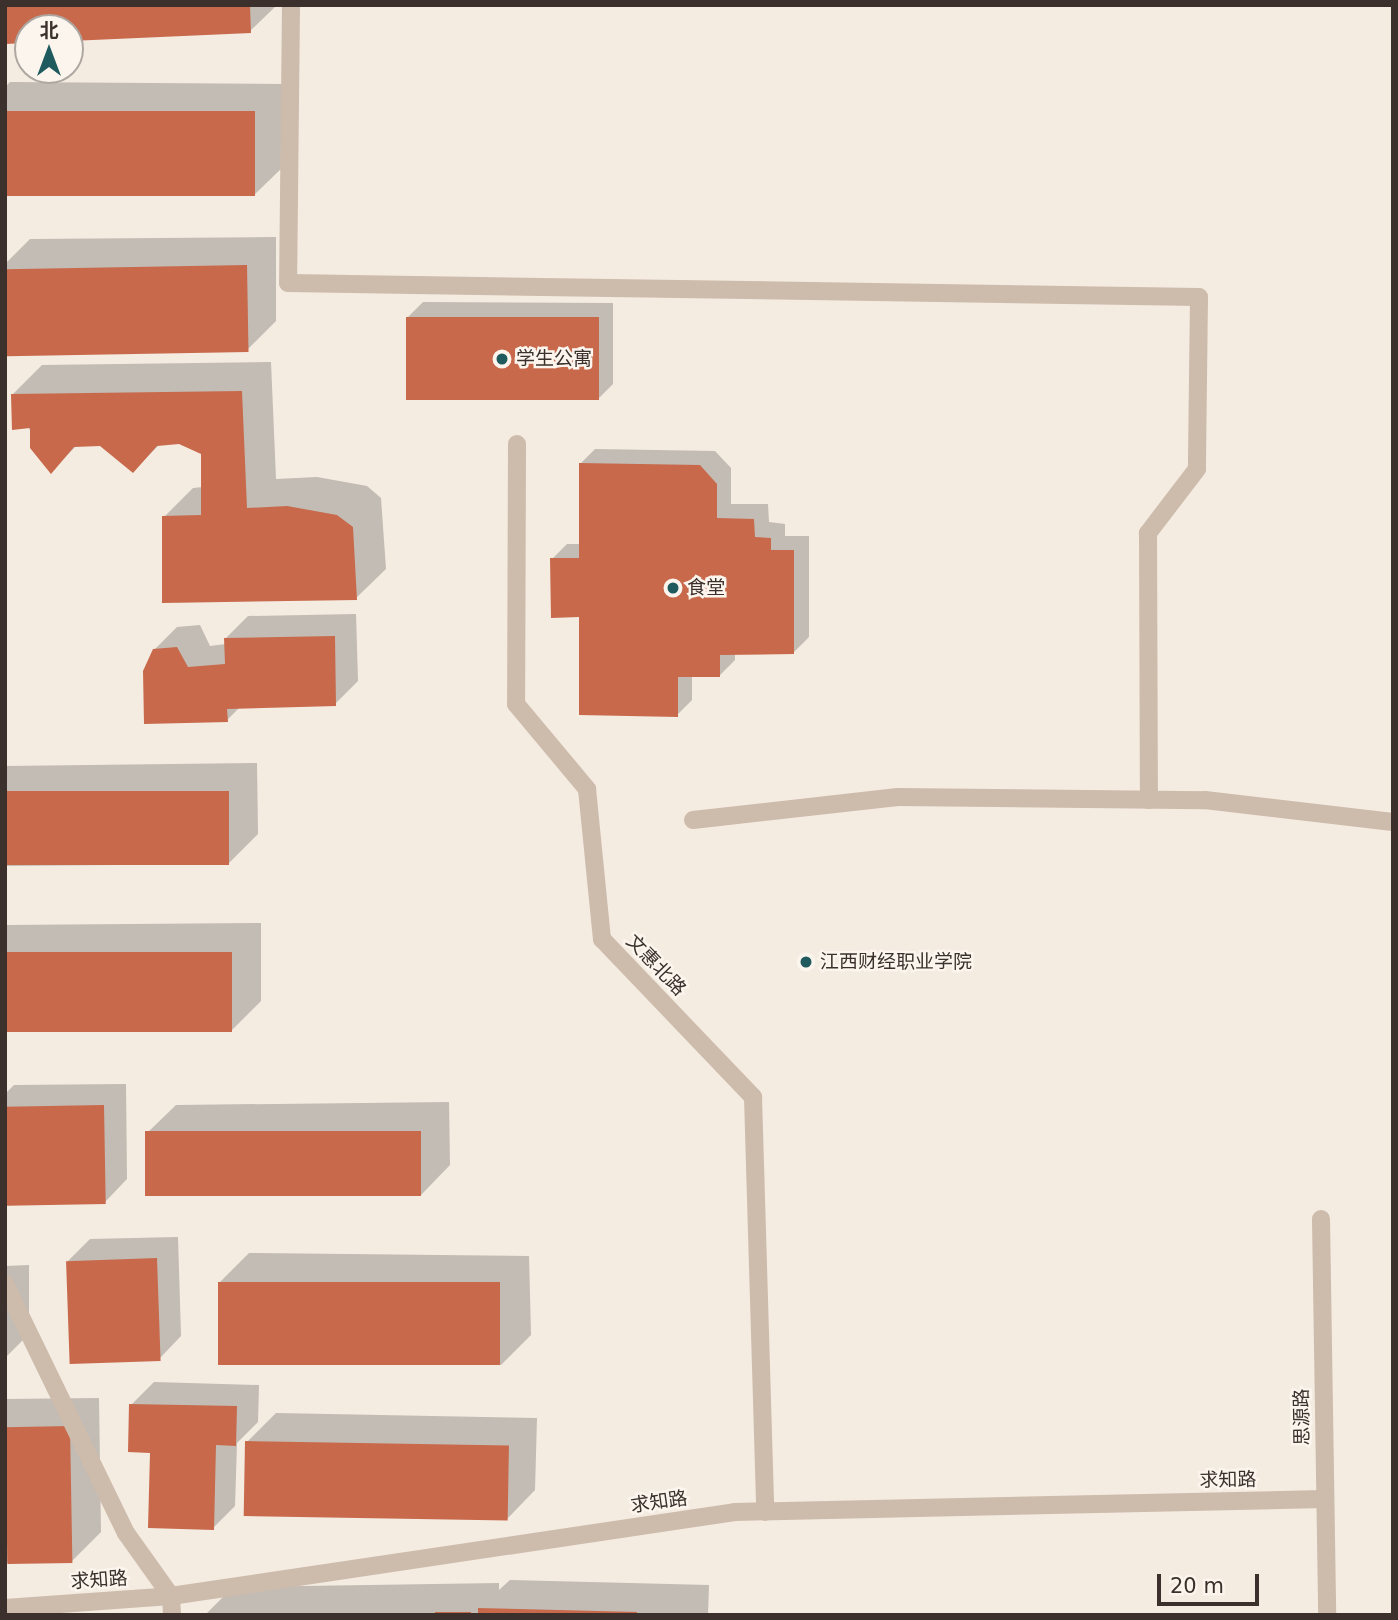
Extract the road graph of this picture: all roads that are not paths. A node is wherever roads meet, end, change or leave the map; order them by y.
1 (291, 5) edge
2 (517, 444) dead end
3 (1149, 800) junction
4 (693, 820) dead end
5 (1393, 822) edge
6 (1321, 1219) dead end
7 (5, 1284) edge
8 (1324, 1499) junction
9 (765, 1512) junction
10 (171, 1596) junction
11 (5, 1608) edge
12 (172, 1615) edge
13 (1327, 1615) edge

1 - 3 street
2 - 9 street, 文惠北路
3 - 4 street
3 - 5 street
6 - 8 street, 思源路
7 - 10 street
8 - 9 street, 求知路
8 - 13 street, 思源路
9 - 10 street, 求知路
10 - 11 street, 求知路
10 - 12 street

